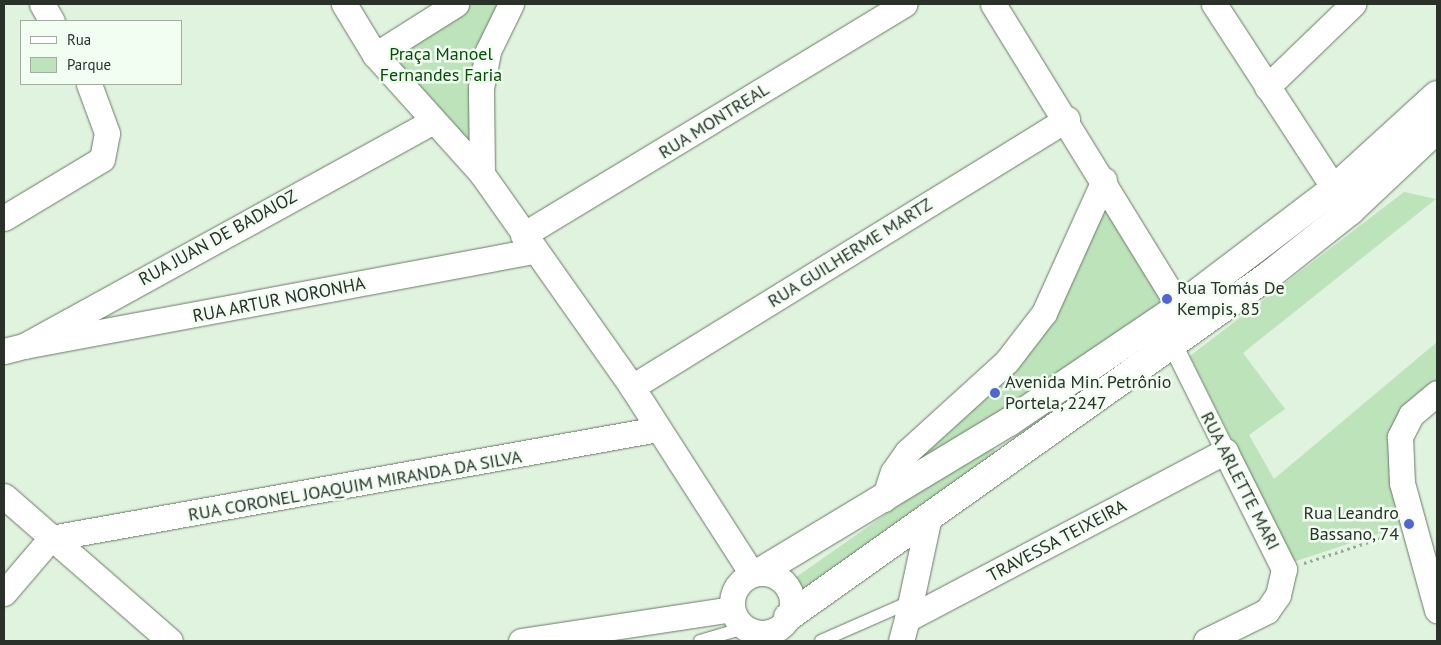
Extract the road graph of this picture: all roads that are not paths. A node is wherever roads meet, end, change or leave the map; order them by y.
1 (42, 4) edge
2 (344, 4) edge
3 (456, 4) edge
4 (512, 4) edge
5 (904, 4) edge
6 (993, 4) edge
7 (1214, 4) edge
8 (1353, 4) edge
9 (51, 20) edge
10 (375, 54) junction
11 (1267, 86) junction
12 (92, 89) edge
13 (1437, 95) edge
14 (1068, 119) junction
15 (432, 122) junction
16 (1437, 129) edge
17 (482, 174) junction
18 (1104, 180) junction
19 (1334, 189) junction
20 (1350, 211) junction
21 (4, 218) edge
22 (528, 243) junction
23 (1181, 327) junction
24 (14, 349) edge
25 (632, 387) junction
26 (1437, 393) edge
27 (658, 429) junction
28 (1225, 451) junction
29 (4, 496) edge
30 (884, 499) junction
31 (929, 516) junction
32 (51, 538) junction
33 (1430, 552) edge
34 (750, 577) junction
35 (4, 593) edge
36 (1437, 610) edge
37 (906, 621) edge
38 (756, 628) edge
39 (170, 641) edge
40 (521, 641) edge
41 (700, 641) edge
42 (821, 641) edge
43 (1206, 641) edge

1 - 9 street
2 - 10 street
3 - 10 street
4 - 17 street
5 - 22 street, RUA MONTREAL
6 - 14 street
7 - 11 street
8 - 11 street
10 - 15 street
11 - 19 street
12 - 21 street
13 - 19 street
14 - 18 street
14 - 25 street, RUA GUILHERME MARTZ
15 - 17 street
15 - 24 street, RUA JUAN DE BADAJOZ
16 - 20 street
17 - 22 street
18 - 23 street
18 - 30 street
19 - 20 street
19 - 23 street
20 - 23 street
22 - 24 street, RUA ARTUR NORONHA
22 - 25 street
23 - 28 street, RUA ARLETTE MARI
23 - 30 street
23 - 31 street
25 - 27 street
26 - 33 street
27 - 32 street, RUA CORONEL JOAQUIM MIRANDA DA SILVA
27 - 34 street
28 - 37 street, TRAVESSA TEIXEIRA
28 - 43 street, RUA ARLETTE MARI
29 - 32 street
30 - 34 street
31 - 37 street
31 - 38 street
32 - 35 street
32 - 39 street
33 - 36 street
34 - 38 street
34 - 38 street
37 - 42 lane
38 - 40 street
38 - 41 lane

